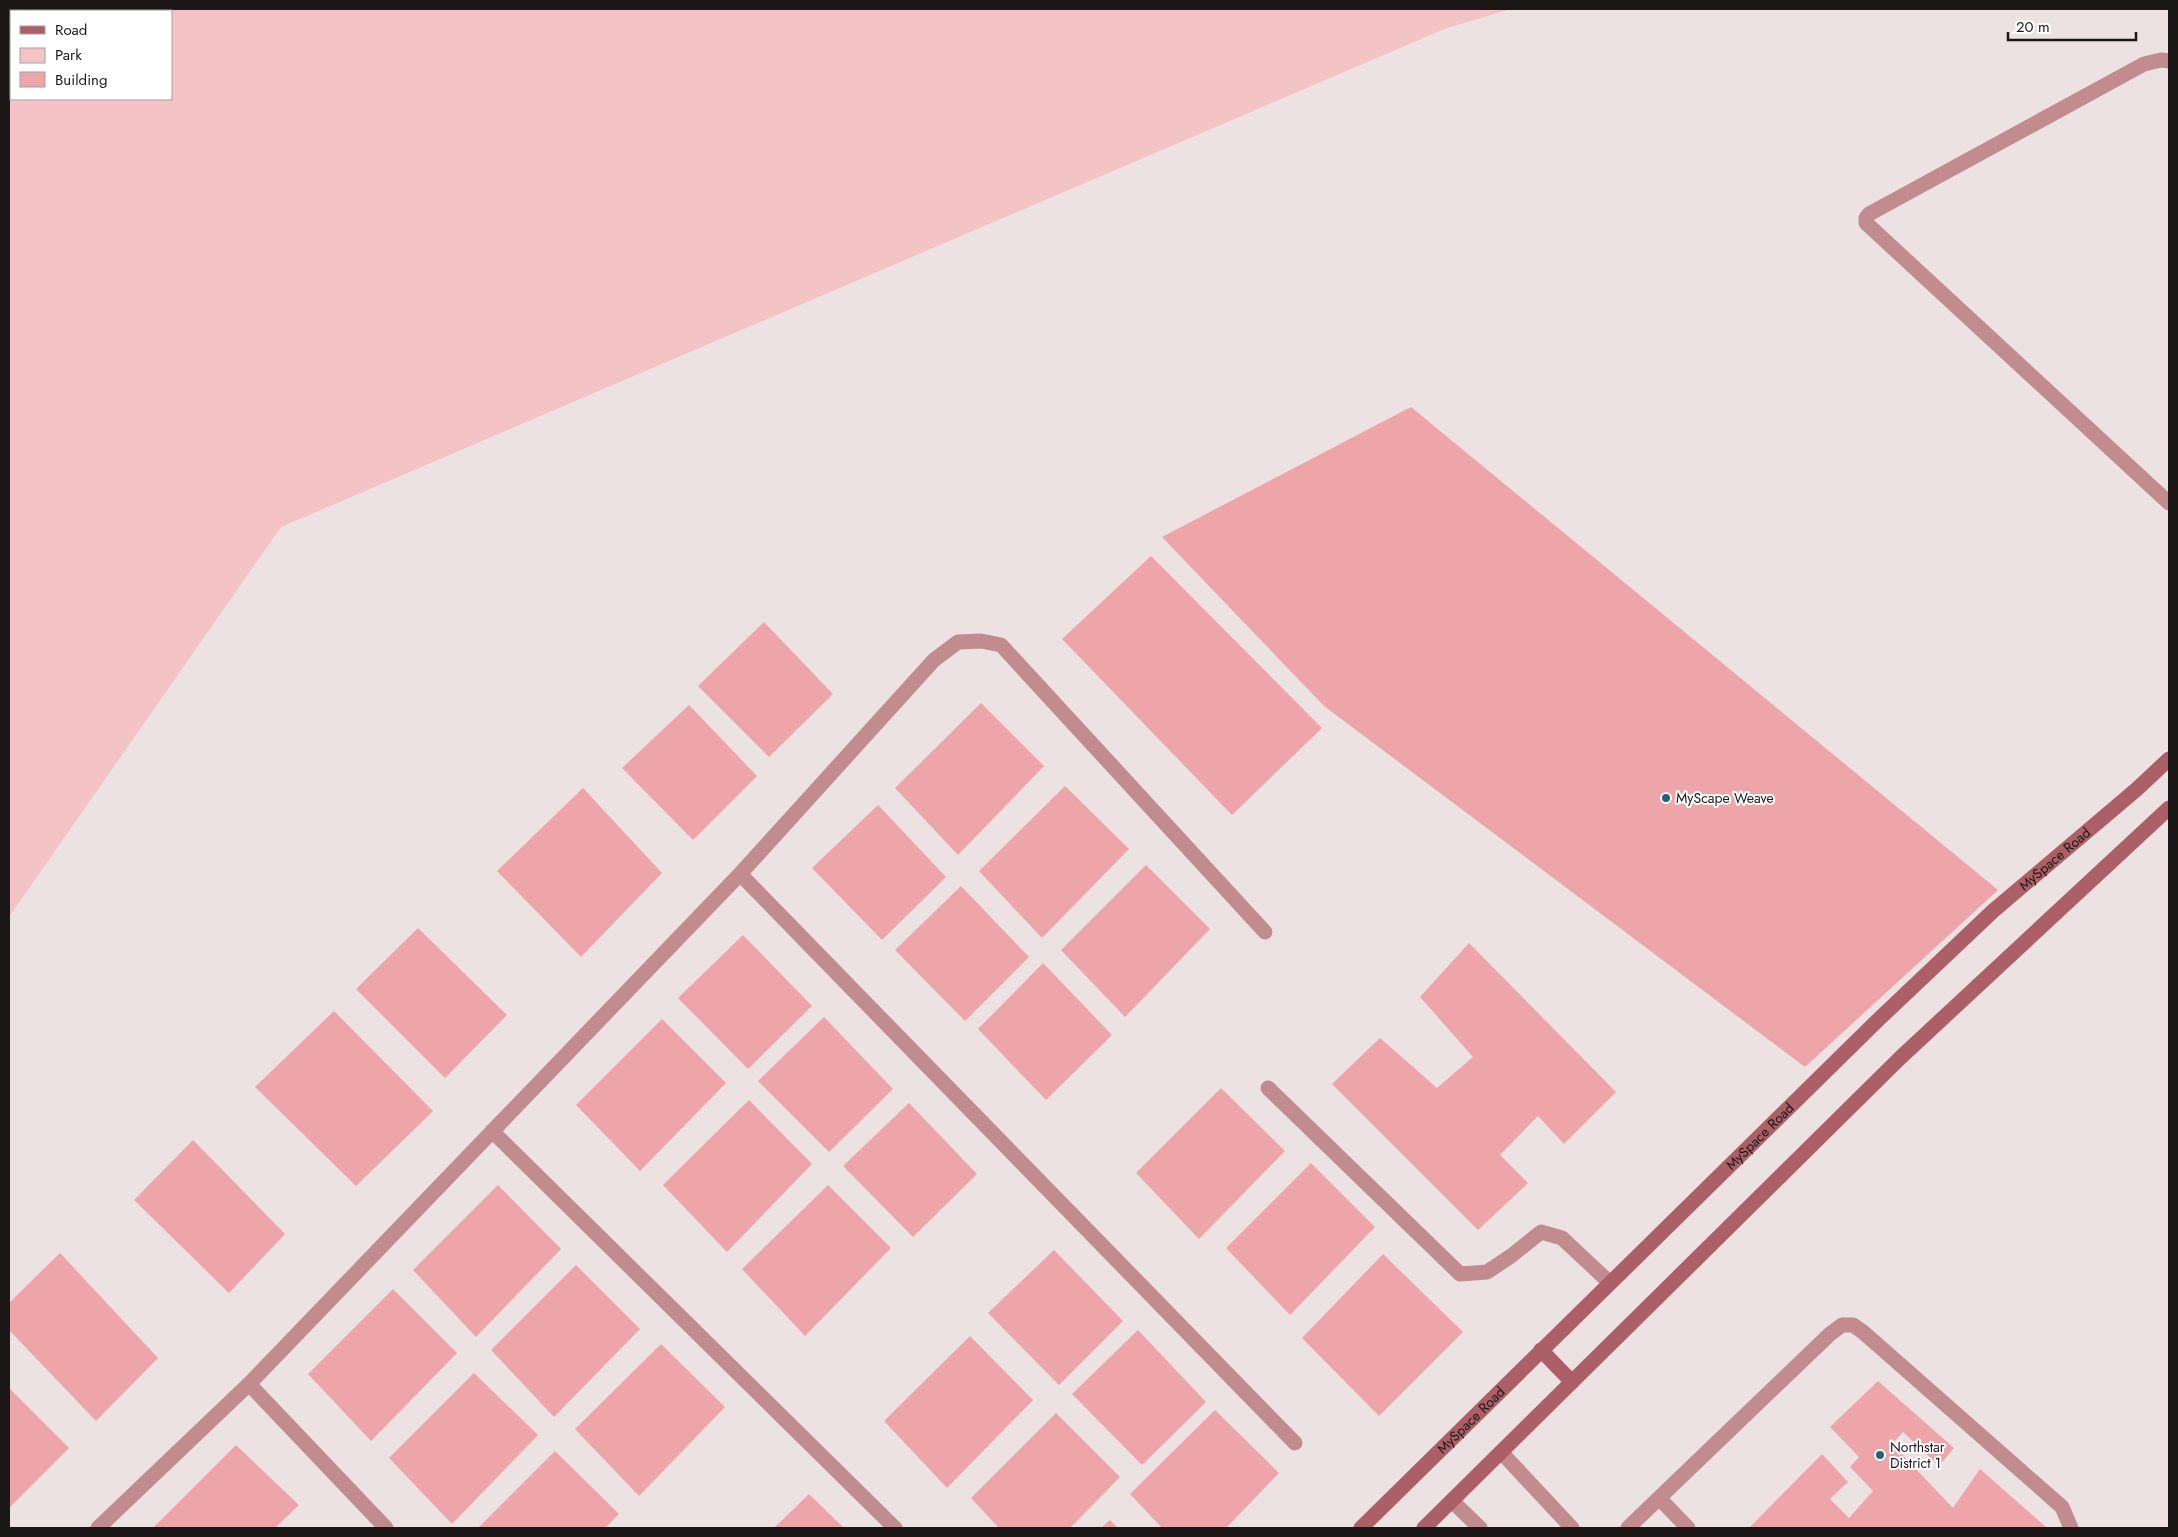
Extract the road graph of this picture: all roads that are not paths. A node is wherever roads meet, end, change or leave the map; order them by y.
1 (2169, 61) edge
2 (2169, 503) edge
3 (2169, 759) edge
4 (2169, 808) edge
5 (740, 874) junction
6 (1265, 932) dead end
7 (1268, 1088) dead end
8 (492, 1131) junction
9 (1610, 1282) junction
10 (1541, 1350) junction
11 (1572, 1382) junction
12 (249, 1384) junction
13 (1296, 1443) dead end
14 (1501, 1452) junction
15 (1659, 1498) junction
16 (1452, 1500) junction
17 (98, 1528) edge
18 (386, 1528) edge
19 (896, 1528) edge
20 (1362, 1528) edge
21 (1424, 1528) edge
22 (1480, 1528) edge
23 (1572, 1528) edge
24 (1628, 1528) edge
25 (1688, 1528) edge
26 (2071, 1528) edge

1 - 2 street
3 - 9 street, MySpace Road
4 - 11 street
5 - 6 street
5 - 8 street
5 - 13 street
7 - 9 street
8 - 12 street
8 - 19 street
9 - 10 street, MySpace Road
10 - 11 street
10 - 20 street, MySpace Road
11 - 14 street
12 - 17 street
12 - 18 street
14 - 16 street
14 - 23 street
15 - 24 street
15 - 25 street
15 - 26 street
16 - 21 street
16 - 22 street

